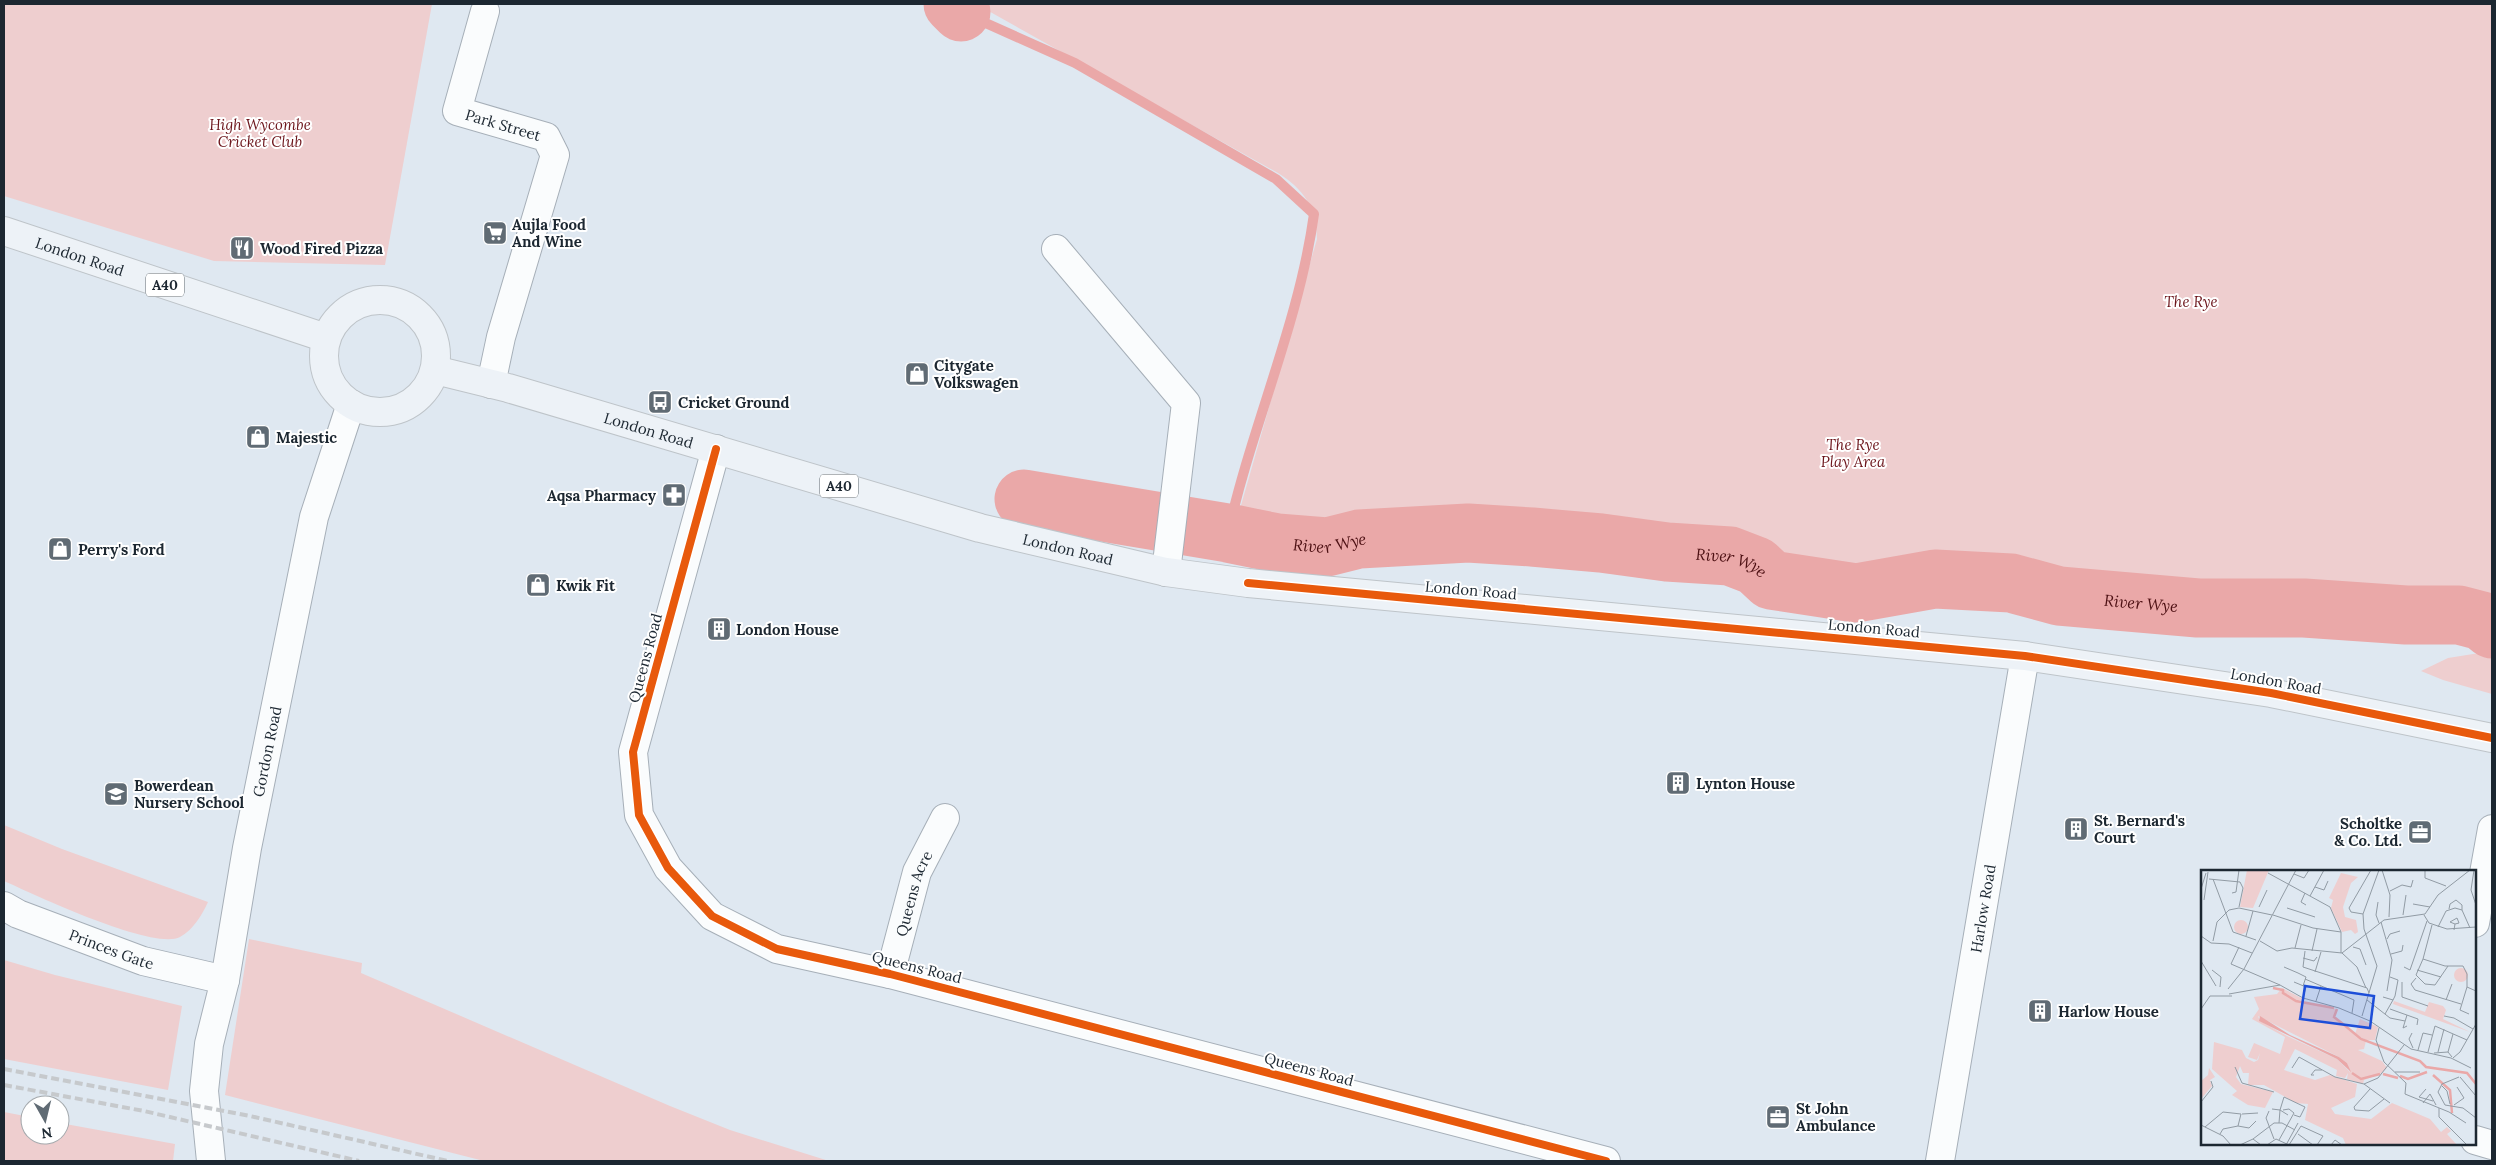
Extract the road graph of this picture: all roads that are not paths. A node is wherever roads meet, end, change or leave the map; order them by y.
1 (485, 12) dead end
2 (4, 231) edge
3 (1056, 248) dead end
4 (326, 338) junction
5 (434, 370) junction
6 (492, 384) junction
7 (351, 404) junction
8 (716, 449) junction
9 (1166, 572) junction
10 (2025, 656) junction
11 (2492, 738) edge
12 (945, 818) dead end
13 (2492, 829) edge
14 (4, 906) edge
15 (2476, 917) edge
16 (890, 974) junction
17 (225, 980) junction
18 (2476, 1140) edge
19 (2492, 1145) edge
20 (212, 1161) edge
21 (1606, 1161) edge
22 (1940, 1161) edge

1 - 6 street, Park Street
2 - 4 main road, London Road / A40
3 - 9 street
4 - 5 main road
4 - 7 main road
5 - 6 main road, London Road / A40
5 - 7 main road
6 - 8 main road, London Road / A40
7 - 17 street, Gordon Road
8 - 9 main road, London Road / A40
8 - 16 street, Queens Road
9 - 10 main road, London Road / A40
10 - 11 main road, London Road / A40
10 - 22 street, Harlow Road
12 - 16 street, Queens Acre
13 - 15 street
14 - 17 street, Princes Gate
16 - 21 street, Queens Road
17 - 20 street, Gordon Road
18 - 19 street

